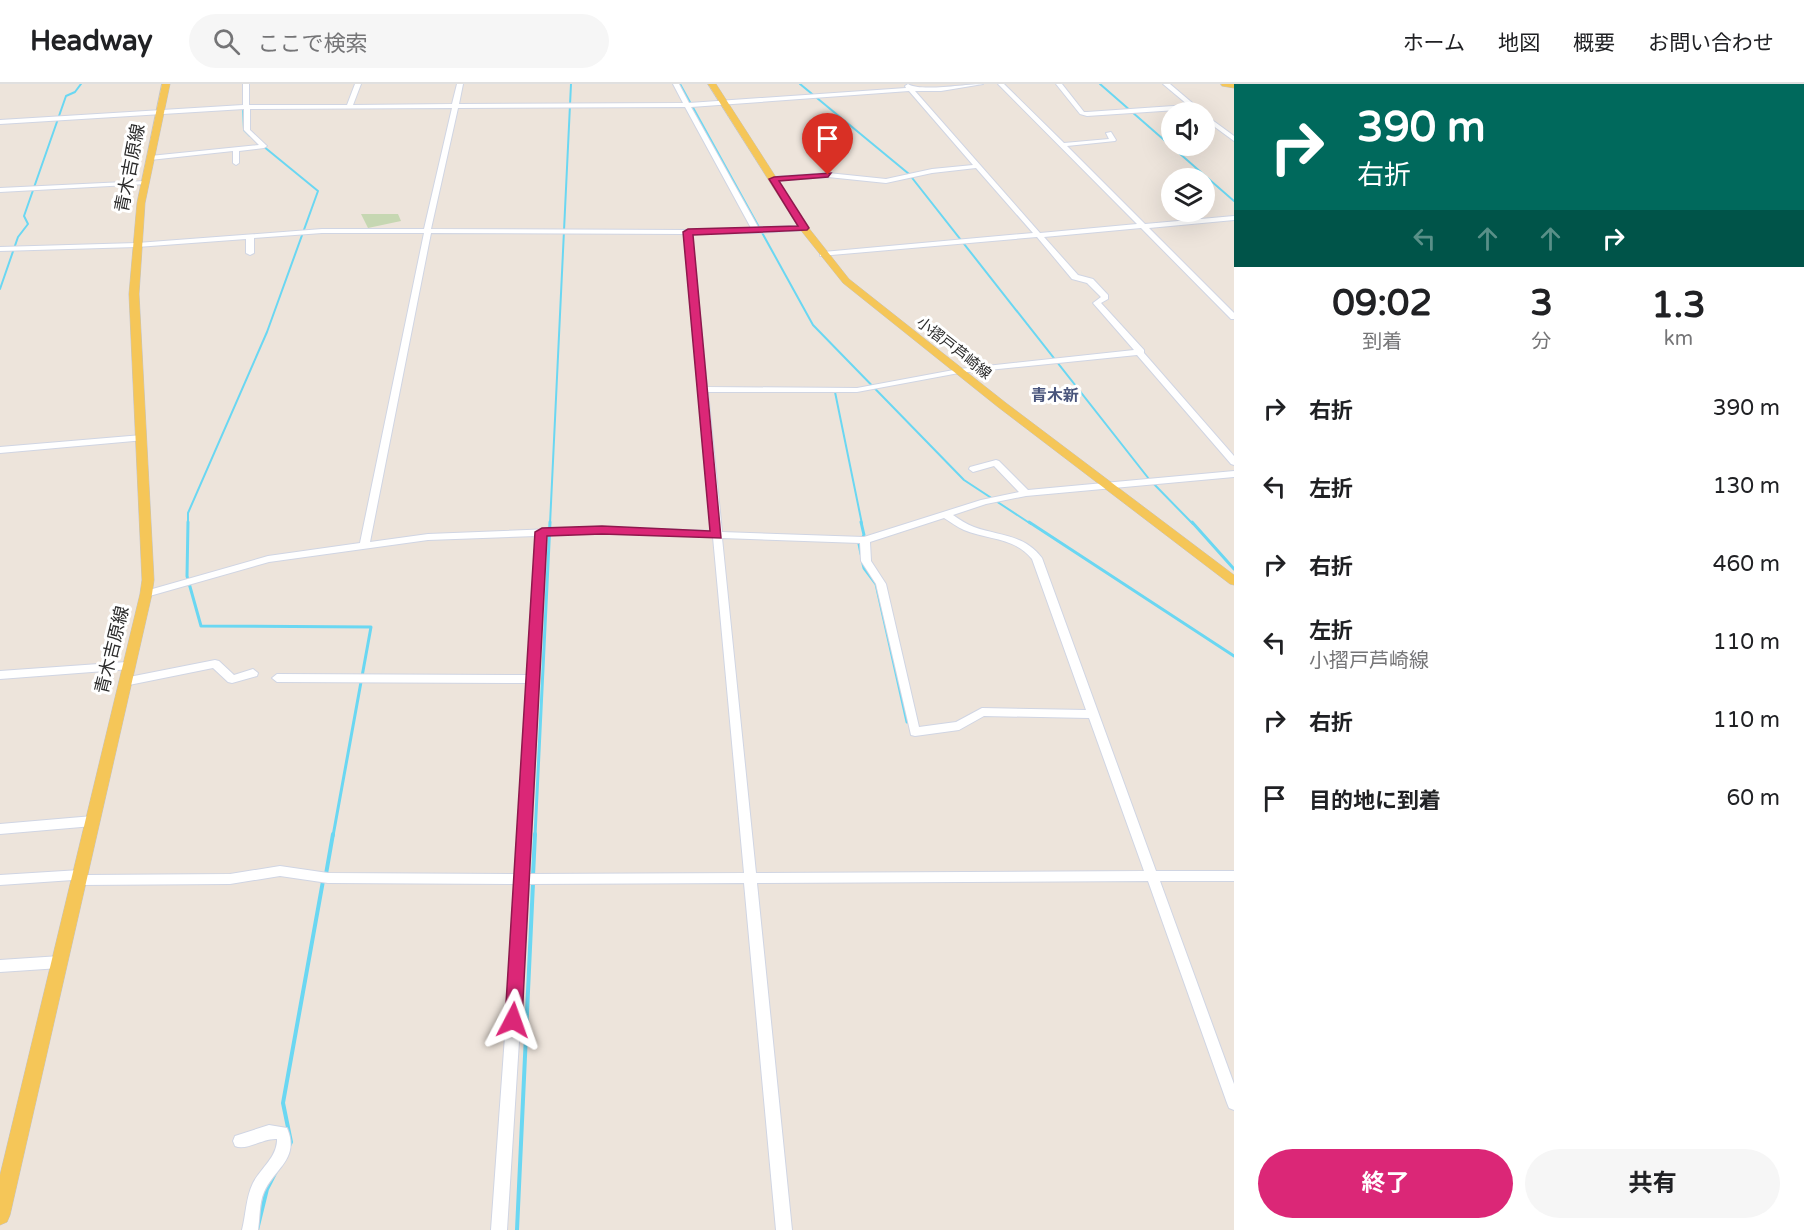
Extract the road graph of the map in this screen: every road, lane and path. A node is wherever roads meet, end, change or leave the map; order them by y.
1 (166, 84) edge
2 (246, 84) edge
3 (358, 84) edge
4 (460, 84) edge
5 (676, 84) edge
6 (712, 84) edge
7 (980, 84) edge
8 (1001, 84) edge
9 (1059, 84) edge
10 (1166, 84) edge
11 (1225, 84) edge
12 (908, 86) edge
13 (1234, 86) edge
14 (1187, 102) edge
15 (724, 103) junction
16 (688, 105) junction
17 (349, 106) junction
18 (456, 106) junction
19 (247, 107) junction
20 (1161, 109) edge
21 (161, 112) junction
22 (0, 122) edge
23 (1215, 124) edge
24 (1109, 133) dead end
25 (1234, 139) edge
26 (1062, 145) junction
27 (236, 149) junction
28 (150, 158) junction
29 (237, 162) dead end
30 (978, 166) junction
31 (774, 179) junction
32 (145, 183) junction
33 (0, 190) edge
34 (1234, 218) edge
35 (1144, 226) junction
36 (804, 228) junction
37 (756, 231) junction
38 (429, 232) junction
39 (688, 232) junction
40 (1039, 236) junction
41 (250, 237) junction
42 (137, 245) junction
43 (0, 249) edge
44 (250, 253) dead end
45 (823, 254) junction
46 (1234, 317) edge
47 (1141, 352) junction
48 (959, 371) junction
49 (704, 389) junction
50 (142, 438) junction
51 (0, 450) edge
52 (1234, 462) edge
53 (973, 469) dead end
54 (1234, 474) edge
55 (1108, 486) junction
56 (1026, 493) junction
57 (946, 515) junction
58 (542, 532) junction
59 (717, 535) junction
60 (864, 540) junction
61 (364, 546) junction
62 (1234, 581) edge
63 (146, 594) junction
64 (127, 666) junction
65 (253, 673) dead end
66 (0, 675) edge
67 (277, 678) dead end
68 (532, 679) junction
69 (124, 682) junction
70 (1093, 714) junction
71 (93, 821) junction
72 (0, 829) edge
73 (1234, 876) edge
74 (80, 877) junction
75 (1150, 877) junction
76 (750, 878) junction
77 (523, 879) junction
78 (0, 880) edge
79 (60, 962) junction
80 (0, 966) edge
81 (1234, 1103) edge
82 (240, 1141) dead end
83 (0, 1215) edge
84 (250, 1230) edge
85 (499, 1230) edge
86 (784, 1230) edge

1 - 21 main road, 青木吉原線
2 - 19 street
3 - 17 street
4 - 18 street
5 - 16 street
6 - 15 main road, 小摺戸芦崎線
7 - 12 street
8 - 26 street
9 - 20 street
10 - 14 street
11 - 13 main road
12 - 15 street
12 - 30 street
15 - 16 street
15 - 31 main road, 小摺戸芦崎線
16 - 18 street
16 - 37 street
17 - 18 street
17 - 19 street
18 - 38 street
19 - 21 street
19 - 27 street
21 - 22 street
21 - 28 main road, 青木吉原線
23 - 25 street
24 - 26 street
26 - 35 street
27 - 28 street
27 - 29 street
28 - 32 main road, 青木吉原線
30 - 31 street
30 - 40 street
31 - 36 main road, 小摺戸芦崎線
32 - 33 street
32 - 42 main road, 青木吉原線
34 - 35 street
35 - 40 street
35 - 46 street
36 - 37 street
36 - 45 main road, 小摺戸芦崎線
37 - 39 street
38 - 39 street
38 - 41 street
38 - 61 street
39 - 49 street
40 - 45 street
40 - 47 street
41 - 42 street
41 - 44 street
42 - 43 street
42 - 50 main road, 青木吉原線
45 - 48 main road, 小摺戸芦崎線
47 - 48 street
47 - 52 street
48 - 49 street
48 - 55 main road, 小摺戸芦崎線
49 - 59 street
50 - 51 street
50 - 63 main road, 青木吉原線
53 - 56 street
54 - 55 street
55 - 56 street
55 - 62 main road, 小摺戸芦崎線
56 - 57 street
57 - 60 street
57 - 70 street
58 - 59 street
58 - 61 street
58 - 68 street
59 - 60 street
59 - 76 street
60 - 70 street
61 - 63 street
63 - 64 main road, 青木吉原線
64 - 66 street
64 - 69 main road, 青木吉原線
65 - 69 street
67 - 68 street
68 - 77 street
69 - 71 main road, 青木吉原線
70 - 75 street
71 - 72 street
71 - 74 main road, 青木吉原線
73 - 75 street
74 - 77 street
74 - 78 street
74 - 79 main road, 青木吉原線
75 - 76 street
75 - 81 street
76 - 77 street
76 - 86 street
77 - 85 street
79 - 80 street
79 - 83 main road, 青木吉原線
82 - 84 street

